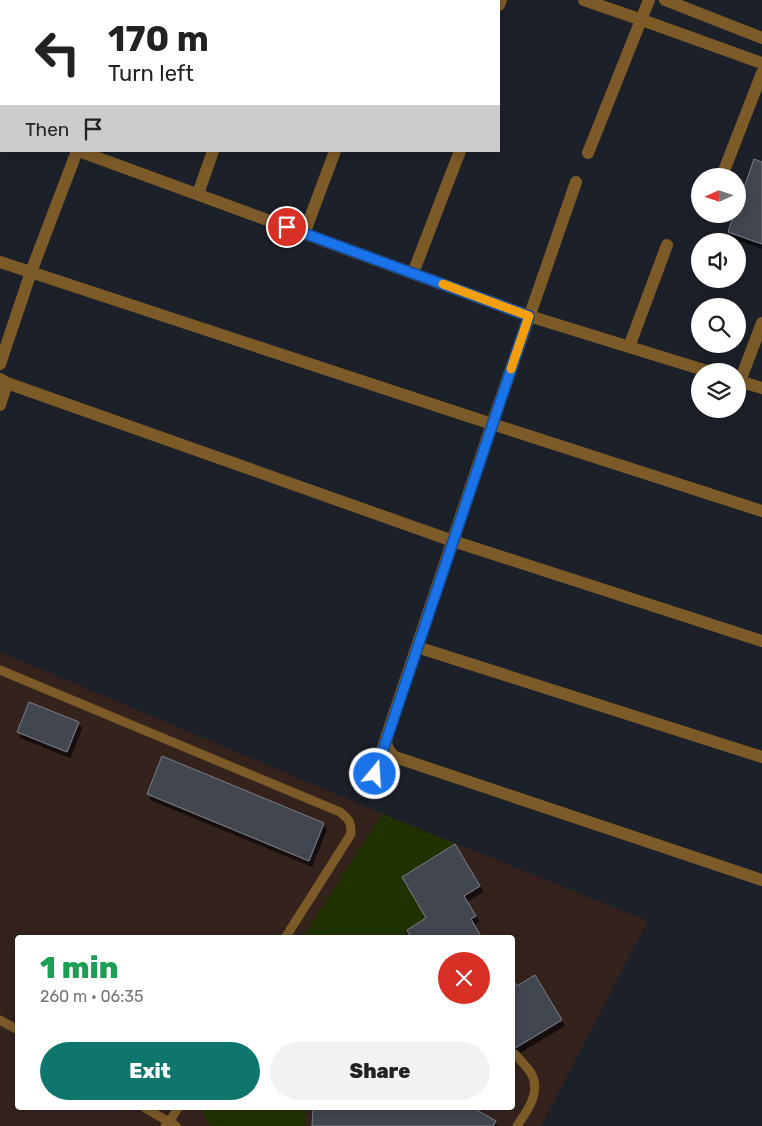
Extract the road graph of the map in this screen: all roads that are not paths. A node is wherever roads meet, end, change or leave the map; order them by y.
1 (584, 0) edge
2 (650, 0) edge
3 (665, 0) edge
4 (642, 20) junction
5 (762, 38) edge
6 (762, 63) edge
7 (762, 73) edge
8 (78, 152) edge
9 (81, 152) edge
10 (213, 152) edge
11 (335, 152) edge
12 (460, 152) edge
13 (588, 153) dead end
14 (725, 168) edge
15 (576, 182) dead end
16 (198, 194) junction
17 (304, 234) junction
18 (667, 244) dead end
19 (0, 262) edge
20 (31, 272) junction
21 (413, 273) junction
22 (529, 316) junction
23 (762, 323) edge
24 (630, 347) junction
25 (746, 363) edge
26 (0, 364) edge
27 (691, 366) edge
28 (4, 381) edge
29 (746, 383) edge
30 (762, 388) edge
31 (0, 405) edge
32 (492, 424) junction
33 (762, 511) edge
34 (453, 541) junction
35 (762, 641) edge
36 (417, 647) junction
37 (0, 670) edge
38 (386, 738) junction
39 (762, 757) edge
40 (369, 792) dead end
41 (762, 880) edge
42 (287, 935) edge
43 (0, 1020) edge
44 (15, 1028) edge
45 (516, 1054) dead end
46 (148, 1110) edge
47 (177, 1110) edge
48 (170, 1125) edge
49 (518, 1126) edge

1 - 4 street
2 - 4 street
3 - 5 street
4 - 6 street
4 - 13 street
7 - 14 street
8 - 20 street
9 - 16 street
10 - 16 street
11 - 17 street
12 - 21 street
15 - 22 street
16 - 17 street
17 - 21 street
18 - 24 street
19 - 20 street
20 - 26 street
20 - 32 street
21 - 22 street
22 - 24 street
22 - 32 street
23 - 25 street
24 - 27 street
28 - 31 street
28 - 34 street
29 - 30 street
32 - 33 street
32 - 34 street
34 - 35 street
34 - 36 street
36 - 38 street
36 - 39 street
37 - 42 lane
38 - 40 street
38 - 41 street
43 - 44 lane
45 - 49 lane
46 - 48 lane
47 - 48 lane

